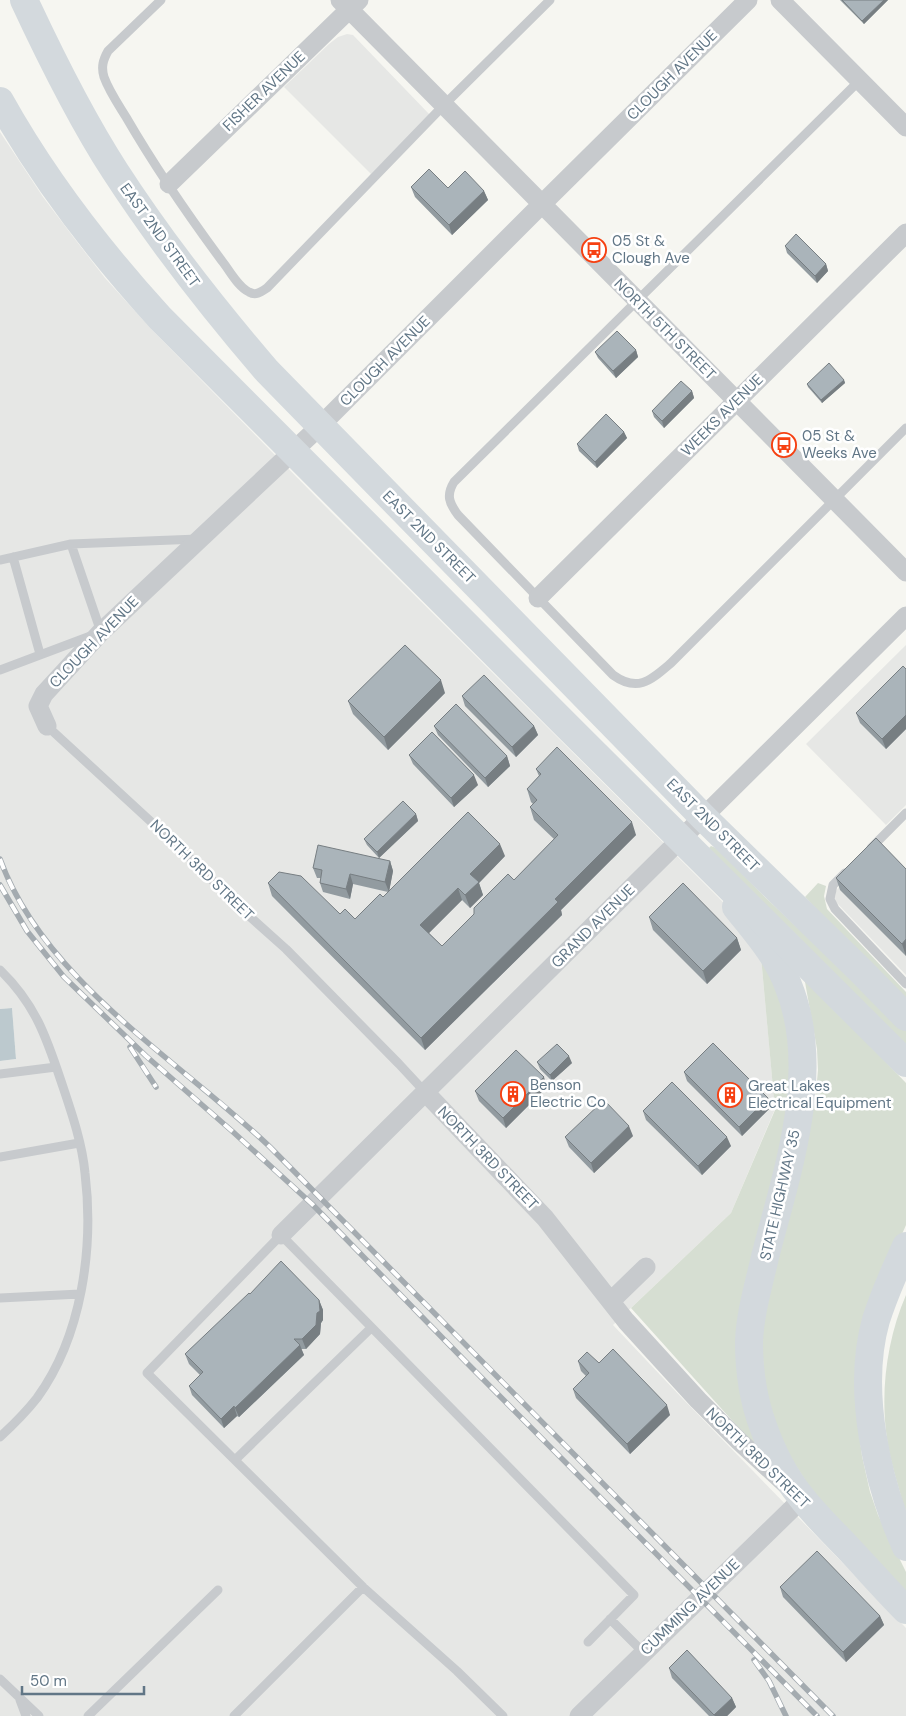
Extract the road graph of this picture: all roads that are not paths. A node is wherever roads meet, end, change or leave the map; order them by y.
1 (24, 0) edge
2 (161, 0) edge
3 (550, 0) edge
4 (748, 0) edge
5 (780, 0) edge
6 (350, 3) edge
7 (860, 80) junction
8 (0, 101) edge
9 (444, 105) junction
10 (906, 127) edge
11 (169, 184) junction
12 (542, 204) junction
13 (906, 233) edge
14 (638, 301) junction
15 (736, 401) junction
16 (320, 426) junction
17 (906, 428) edge
18 (294, 451) junction
19 (834, 500) junction
20 (200, 538) junction
21 (71, 544) junction
22 (13, 558) junction
23 (0, 560) edge
24 (906, 572) edge
25 (538, 598) junction
26 (906, 616) edge
27 (101, 632) junction
28 (40, 654) junction
29 (0, 670) edge
30 (47, 726) joint
31 (906, 813) edge
32 (703, 817) junction
33 (687, 846) junction
34 (866, 852) edge
35 (853, 866) edge
36 (2, 975) edge
37 (906, 984) edge
38 (906, 1018) edge
39 (906, 1063) edge
40 (56, 1067) junction
41 (0, 1074) edge
42 (425, 1092) junction
43 (80, 1143) junction
44 (0, 1156) edge
45 (281, 1235) junction
46 (906, 1246) edge
47 (646, 1267) dead end
48 (906, 1278) edge
49 (80, 1294) junction
50 (0, 1298) edge
51 (610, 1301) junction
52 (371, 1328) junction
53 (869, 1366) junction
54 (0, 1437) edge
55 (235, 1460) junction
56 (802, 1499) junction
57 (906, 1547) edge
58 (363, 1587) junction
59 (218, 1590) dead end
60 (906, 1610) edge
61 (610, 1619) junction
62 (588, 1642) dead end
63 (644, 1653) junction
64 (0, 1679) edge
65 (18, 1696) junction
66 (26, 1716) edge
67 (39, 1716) edge
68 (88, 1716) edge
69 (234, 1716) edge
70 (503, 1716) edge
71 (579, 1716) edge

1 - 16 main road, EAST 2ND STREET
2 - 11 lane
3 - 9 lane
4 - 12 street, CLOUGH AVENUE
5 - 7 street
6 - 9 street, NORTH 5TH STREET
6 - 11 street, FISHER AVENUE
7 - 10 street
7 - 14 lane
8 - 18 main road
9 - 11 lane
9 - 12 street, NORTH 5TH STREET
12 - 14 street, NORTH 5TH STREET
12 - 16 street, CLOUGH AVENUE
13 - 15 street, WEEKS AVENUE
14 - 15 street, NORTH 5TH STREET
14 - 25 lane
15 - 19 street, NORTH 5TH STREET
15 - 25 street, WEEKS AVENUE
16 - 18 street, CLOUGH AVENUE
16 - 32 main road, EAST 2ND STREET
17 - 19 lane
18 - 20 street, CLOUGH AVENUE
18 - 33 main road
19 - 24 street, NORTH 5TH STREET
19 - 25 lane
20 - 21 lane
20 - 27 street, CLOUGH AVENUE
21 - 22 lane
21 - 27 lane
22 - 23 lane
22 - 28 lane
26 - 32 street, GRAND AVENUE
27 - 28 lane
27 - 30 street, CLOUGH AVENUE
28 - 29 lane
30 - 42 lane, NORTH 3RD STREET
31 - 34 lane
32 - 33 street, GRAND AVENUE
32 - 38 main road, EAST 2ND STREET
33 - 39 main road
33 - 42 street, GRAND AVENUE
33 - 56 main road, STATE HIGHWAY 35
35 - 37 lane
36 - 40 lane
40 - 41 lane
40 - 43 lane
42 - 45 street, GRAND AVENUE
42 - 51 street, NORTH 3RD STREET
43 - 44 lane
43 - 49 lane
45 - 52 lane
45 - 55 lane
46 - 53 main road
47 - 51 street
48 - 53 main road
49 - 50 lane
49 - 54 lane
51 - 56 street, NORTH 3RD STREET
52 - 55 lane
52 - 61 lane
53 - 57 main road
55 - 58 lane
56 - 60 main road, NORTH 3RD STREET
56 - 63 street, CUMMING AVENUE
58 - 69 lane
58 - 70 lane
59 - 68 lane
61 - 62 lane
61 - 63 lane
63 - 71 street, CUMMING AVENUE
64 - 65 lane
65 - 66 lane
65 - 67 lane

